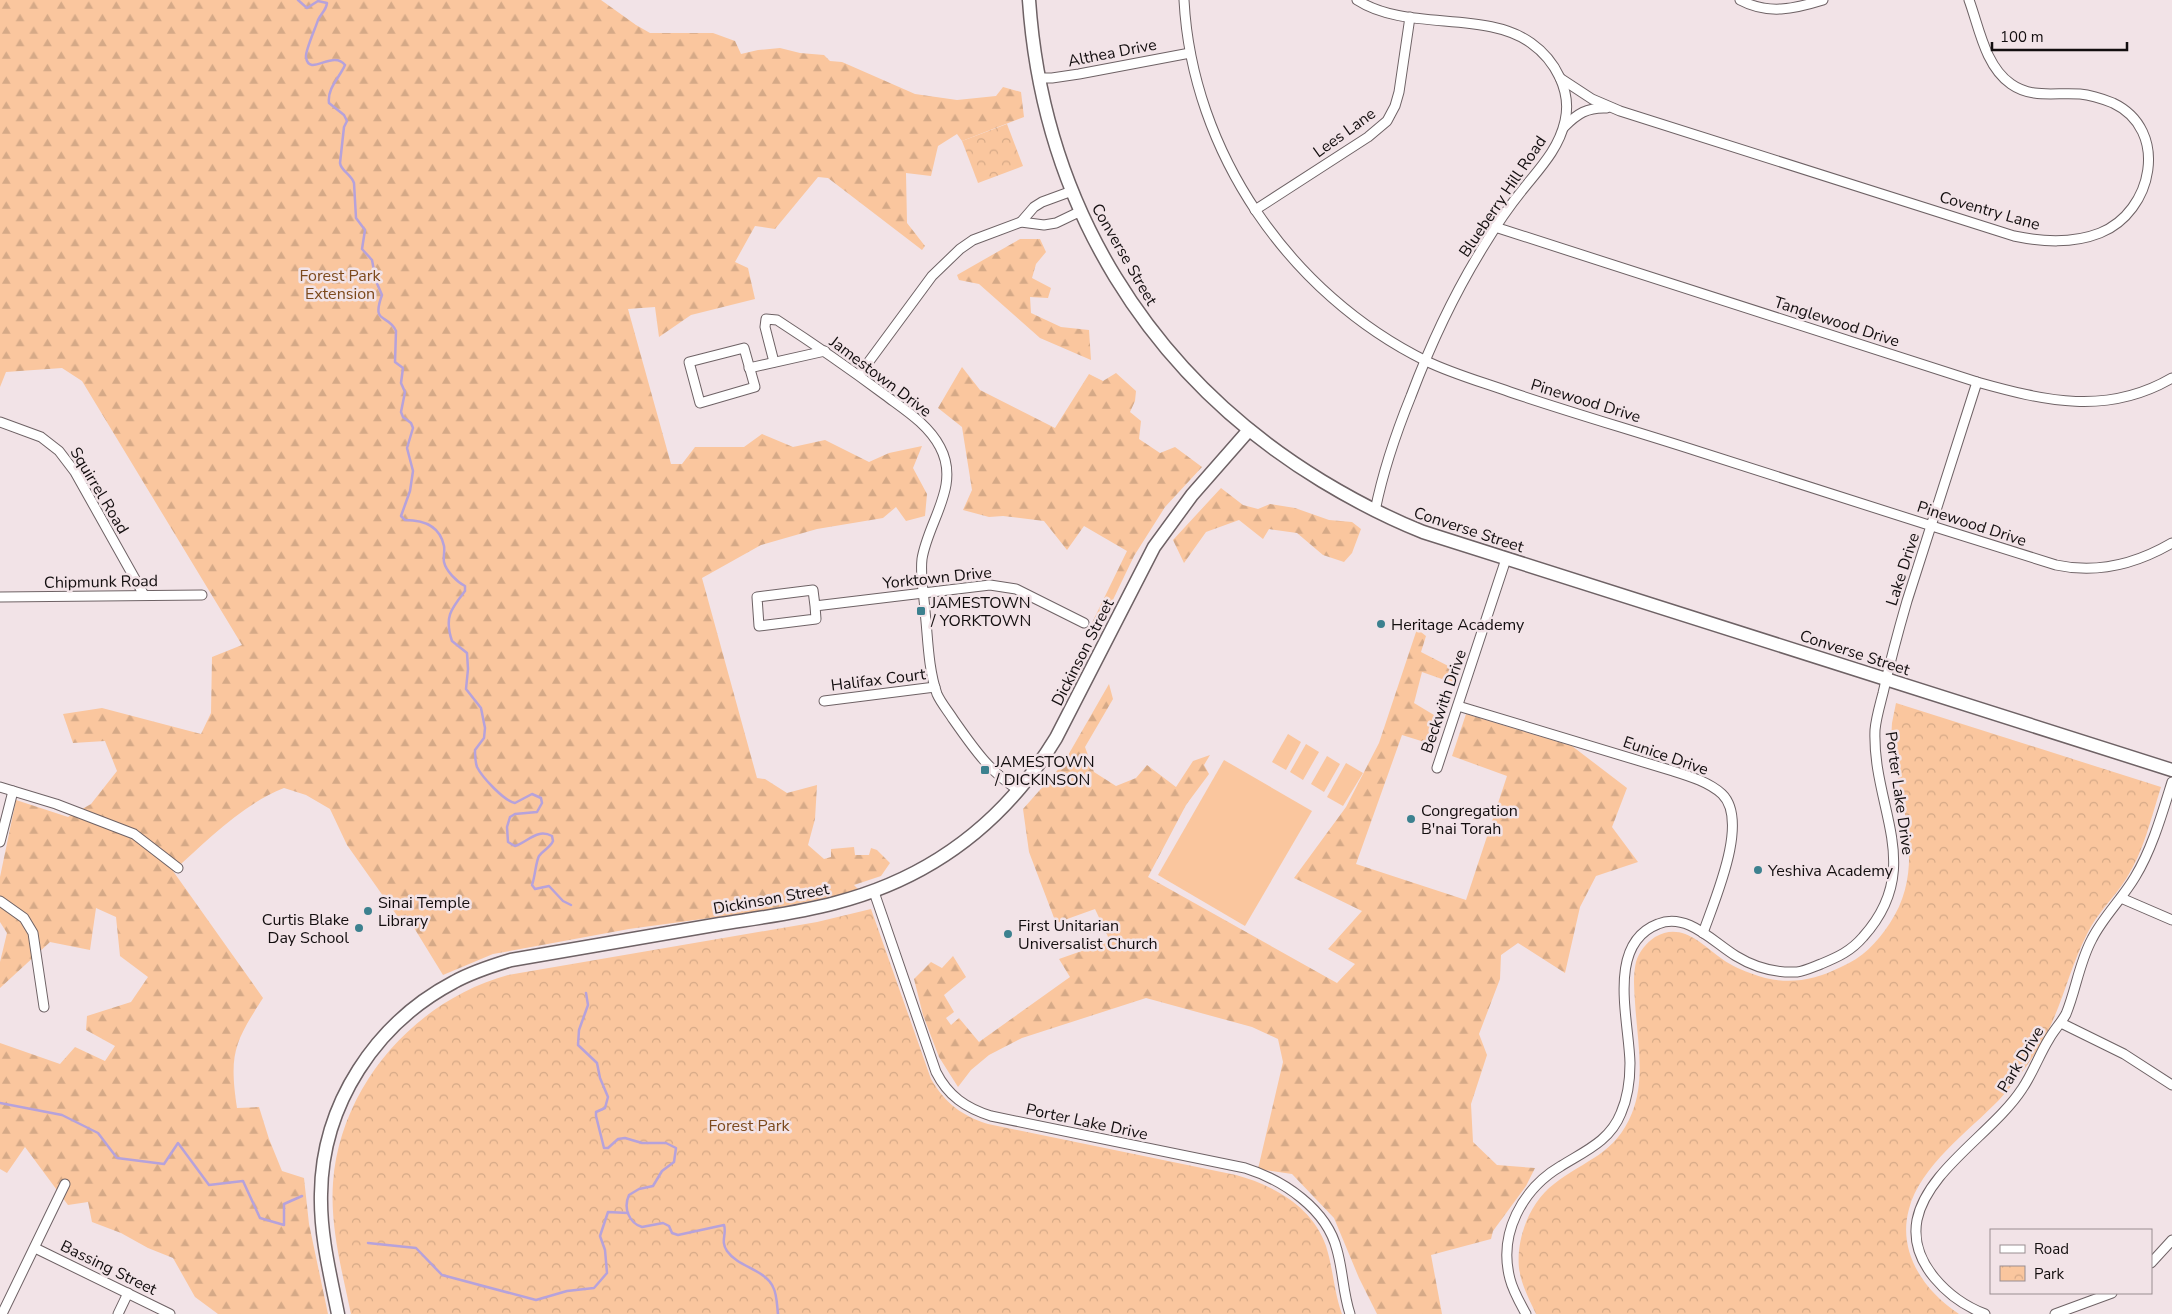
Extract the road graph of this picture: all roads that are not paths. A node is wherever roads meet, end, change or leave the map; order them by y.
1 (1029, 0) edge
2 (1184, 0) edge
3 (1357, 0) edge
4 (1740, 0) edge
5 (1823, 0) edge
6 (1969, 0) edge
7 (1410, 17) junction
8 (1190, 53) junction
9 (1039, 78) junction
10 (1560, 78) junction
11 (1612, 108) junction
12 (1563, 128) junction
13 (1072, 191) junction
14 (1255, 210) junction
15 (1081, 211) junction
16 (1021, 222) junction
17 (1496, 228) junction
18 (824, 350) junction
19 (1424, 360) junction
20 (774, 362) junction
21 (749, 368) junction
22 (859, 376) junction
23 (2172, 378) edge
24 (1977, 382) junction
25 (0, 422) edge
26 (1249, 430) junction
27 (1374, 510) junction
28 (1932, 526) junction
29 (2172, 544) edge
30 (1506, 559) junction
31 (924, 593) junction
32 (202, 594) dead end
33 (144, 595) junction
34 (0, 597) edge
35 (815, 606) junction
36 (1084, 623) dead end
37 (1886, 679) junction
38 (936, 687) junction
39 (824, 701) dead end
40 (1458, 706) junction
41 (1437, 768) dead end
42 (2172, 770) edge
43 (2172, 782) edge
44 (0, 787) edge
45 (1019, 790) junction
46 (13, 791) junction
47 (0, 842) edge
48 (178, 868) dead end
49 (874, 892) junction
50 (2121, 898) junction
51 (0, 901) edge
52 (2172, 920) edge
53 (1702, 933) junction
54 (44, 1008) dead end
55 (2061, 1023) junction
56 (2172, 1085) edge
57 (65, 1184) dead end
58 (2172, 1240) edge
59 (36, 1248) junction
60 (2152, 1261) edge
61 (128, 1293) junction
62 (2109, 1294) edge
63 (2, 1314) edge
64 (118, 1314) edge
65 (170, 1314) edge
66 (338, 1314) edge
67 (1350, 1314) edge
68 (1526, 1314) edge
69 (1985, 1314) edge
70 (2054, 1314) edge

1 - 9 main road, Converse Street
2 - 8 street, Pinewood Drive
3 - 7 street, Blueberry Hill Road
4 - 5 street
6 - 11 street, Coventry Lane
7 - 10 street, Blueberry Hill Road
7 - 14 street, Lees Lane
8 - 9 street, Althea Drive
8 - 14 street, Pinewood Drive
9 - 13 main road, Converse Street
10 - 11 street, Coventry Lane
10 - 12 street, Blueberry Hill Road
11 - 12 street, Coventry Lane
12 - 17 street, Blueberry Hill Road
13 - 15 main road, Converse Street
13 - 16 street
14 - 19 street, Pinewood Drive
15 - 16 street
15 - 26 main road, Converse Street
16 - 22 street
17 - 19 street, Blueberry Hill Road
17 - 24 street, Tanglewood Drive
18 - 20 street
18 - 20 street, Jamestown Drive
18 - 22 street, Jamestown Drive
19 - 27 street, Blueberry Hill Road
19 - 28 street, Pinewood Drive
20 - 21 street
21 - 21 street
22 - 31 street, Jamestown Drive
23 - 24 street, Tanglewood Drive
24 - 28 street, Lake Drive
25 - 33 street, Squirrel Road
26 - 27 main road, Converse Street
26 - 45 main road, Dickinson Street
27 - 30 main road, Converse Street
28 - 29 street, Pinewood Drive
28 - 37 street, Lake Drive
30 - 37 main road, Converse Street
30 - 40 street, Beckwith Drive
31 - 35 street, Yorktown Drive
31 - 36 street, Yorktown Drive
31 - 38 street, Jamestown Drive
32 - 33 street, Chipmunk Road
33 - 34 street, Chipmunk Road
35 - 35 street
37 - 42 main road, Converse Street
37 - 53 street, Porter Lake Drive
38 - 39 street, Halifax Court
38 - 45 street, Jamestown Drive
40 - 41 street, Beckwith Drive
40 - 53 street, Eunice Drive
43 - 50 street, Park Drive
44 - 46 street
45 - 49 main road, Dickinson Street
46 - 47 street
46 - 48 street
49 - 66 main road, Dickinson Street
49 - 67 street, Porter Lake Drive
50 - 52 street
50 - 55 street, Park Drive
51 - 54 street
53 - 68 street, Porter Lake Drive
55 - 56 street
55 - 69 street, Park Drive
57 - 59 street
58 - 60 street
59 - 61 street, Bassing Street
59 - 63 street
61 - 64 street
61 - 65 street, Bassing Street
62 - 70 street

